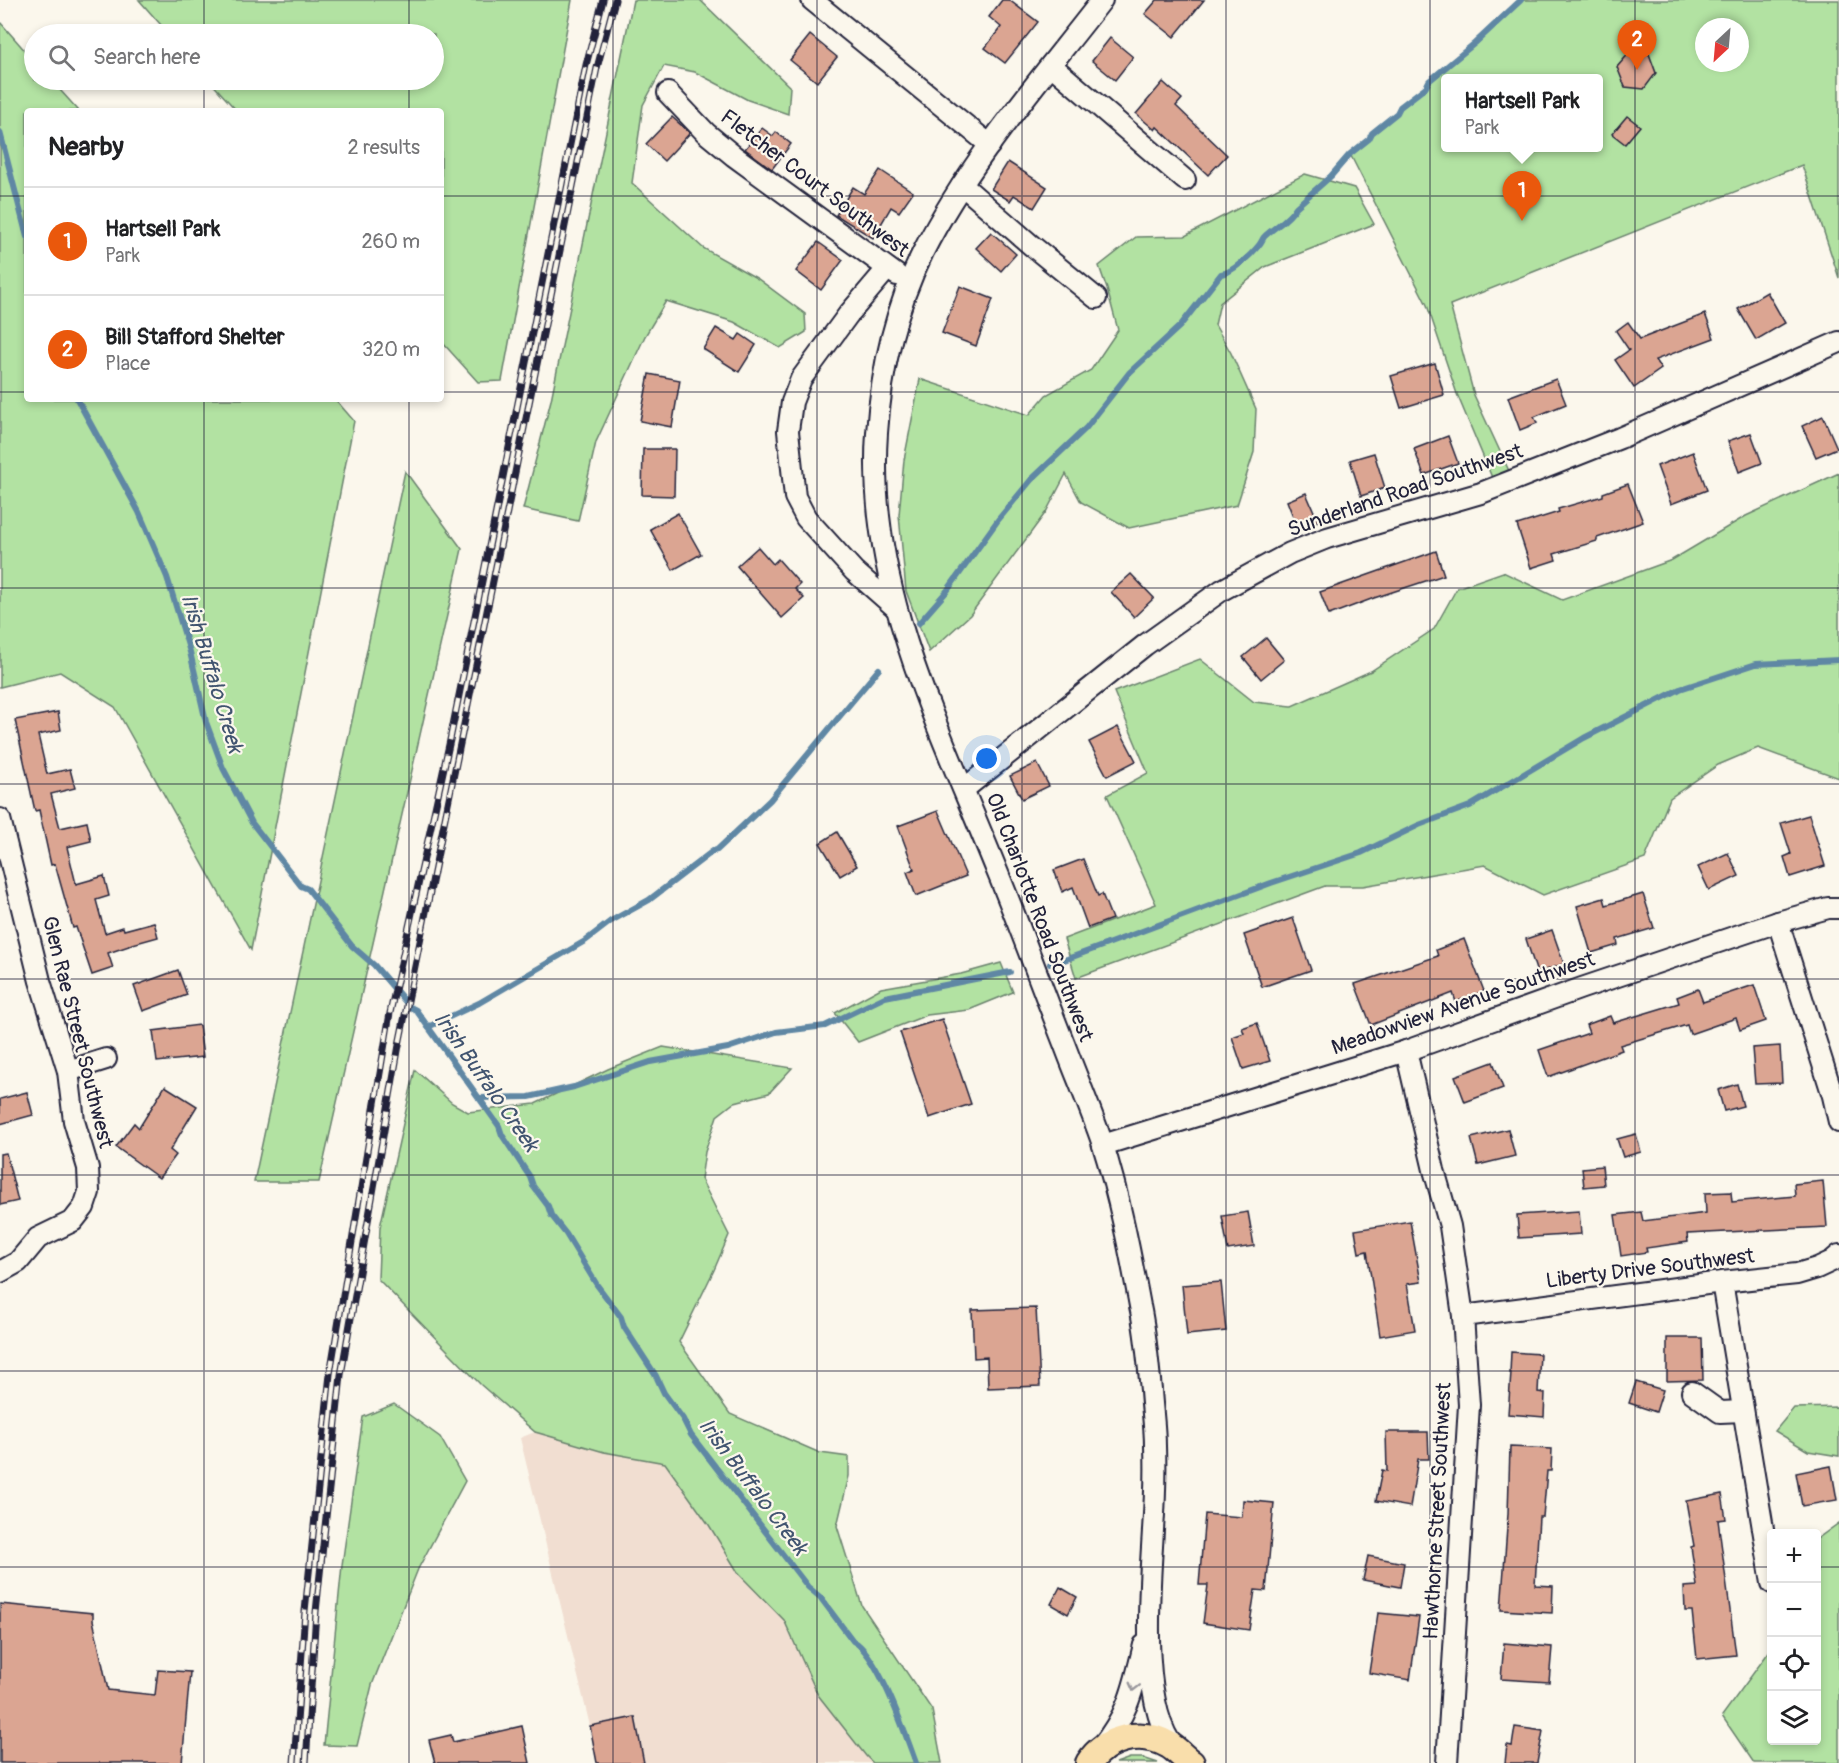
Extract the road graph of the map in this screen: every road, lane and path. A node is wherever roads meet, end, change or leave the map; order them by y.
1 (812, 0) edge
2 (1102, 0) edge
3 (1051, 65) junction
4 (668, 93) dead end
5 (990, 145) junction
6 (1185, 180) dead end
7 (962, 185) junction
8 (887, 269) junction
9 (909, 284) junction
10 (1096, 298) dead end
11 (1839, 342) edge
12 (896, 608) junction
13 (964, 789) junction
14 (0, 819) edge
15 (1839, 908) edge
16 (1778, 921) junction
17 (1406, 1051) junction
18 (106, 1059) dead end
19 (68, 1071) junction
20 (1839, 1122) edge
21 (1102, 1145) junction
22 (1839, 1255) edge
23 (0, 1272) edge
24 (1722, 1282) junction
25 (1463, 1316) junction
26 (1692, 1392) dead end
27 (1743, 1411) junction
28 (1767, 1553) edge
29 (1147, 1630) junction
30 (1184, 1758) edge
31 (1090, 1761) edge
32 (1447, 1763) edge

1 - 5 street
2 - 3 street, Old Charlotte Road Southwest
3 - 5 street, Old Charlotte Road Southwest
3 - 6 street
4 - 8 street, Fletcher Court Southwest
5 - 7 street, Old Charlotte Road Southwest
7 - 9 street, Old Charlotte Road Southwest
7 - 10 street
8 - 9 street, Fletcher Court Southwest
8 - 12 street
9 - 12 street, Old Charlotte Road Southwest
11 - 13 street, Sunderland Road Southwest
12 - 13 street, Old Charlotte Road Southwest
13 - 21 street, Old Charlotte Road Southwest
14 - 19 street, Glen Rae Street Southwest
15 - 16 street, Meadowview Avenue Southwest
16 - 17 street, Meadowview Avenue Southwest
16 - 20 street
17 - 21 street, Meadowview Avenue Southwest
17 - 25 street, Hawthorne Street Southwest
18 - 19 street
19 - 23 street, Glen Rae Street Southwest
21 - 29 street, Old Charlotte Road Southwest
22 - 24 street, Liberty Drive Southwest
24 - 25 street, Liberty Drive Southwest
24 - 27 street
25 - 32 street, Hawthorne Street Southwest
26 - 27 street
27 - 28 street
29 - 30 street, Old Charlotte Road Southwest
29 -> 31 street, Old Charlotte Road Southwest
30 - 31 main road

